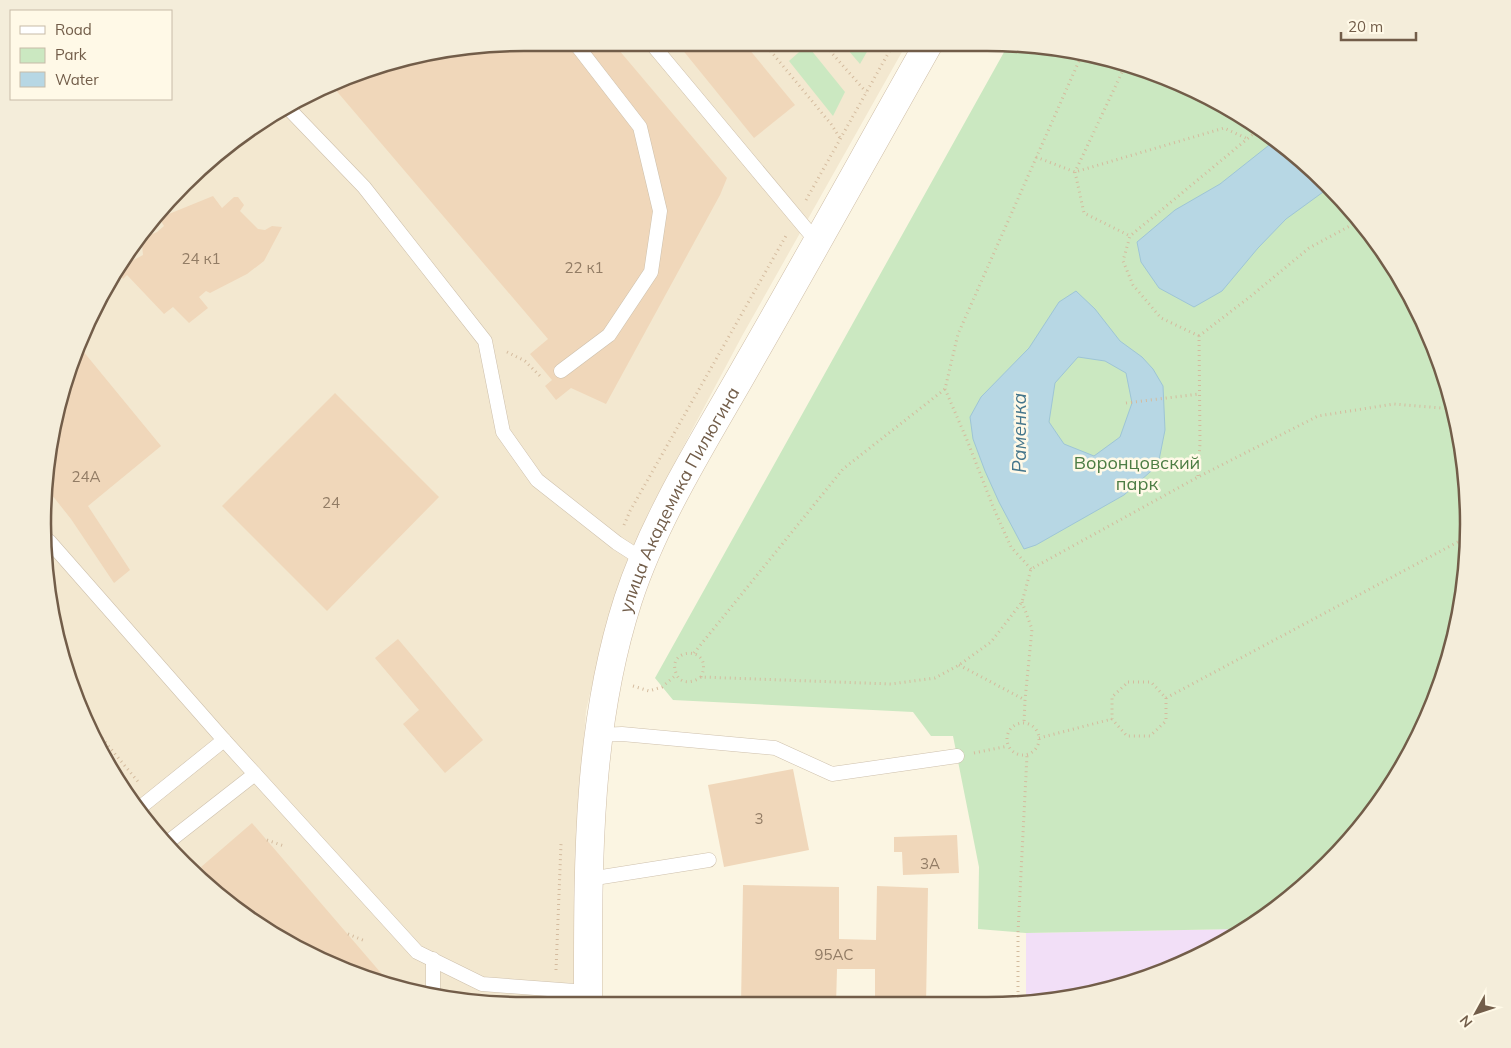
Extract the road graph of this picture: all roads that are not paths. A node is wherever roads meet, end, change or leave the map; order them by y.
1 (582, 51) edge
2 (658, 51) edge
3 (924, 51) edge
4 (292, 113) edge
5 (817, 242) junction
6 (561, 371) dead end
7 (52, 544) edge
8 (642, 559) junction
9 (598, 735) junction
10 (224, 740) junction
11 (957, 756) road end
12 (255, 774) junction
13 (144, 805) edge
14 (172, 839) edge
15 (709, 860) dead end
16 (590, 879) junction
17 (433, 959) junction
18 (433, 988) edge
19 (574, 997) edge
20 (588, 997) edge

1 - 6 lane
2 - 5 lane
3 - 5 street, улица Академика Пилюгина
4 - 8 lane
5 - 8 street, улица Академика Пилюгина
7 - 10 lane
8 - 9 street, улица Академика Пилюгина
9 - 11 lane
9 - 16 street, улица Академика Пилюгина
10 - 12 lane
10 - 13 lane
12 - 14 lane
12 - 17 lane
15 - 16 lane
16 - 20 street, улица Академика Пилюгина
17 - 18 lane
17 - 19 lane

